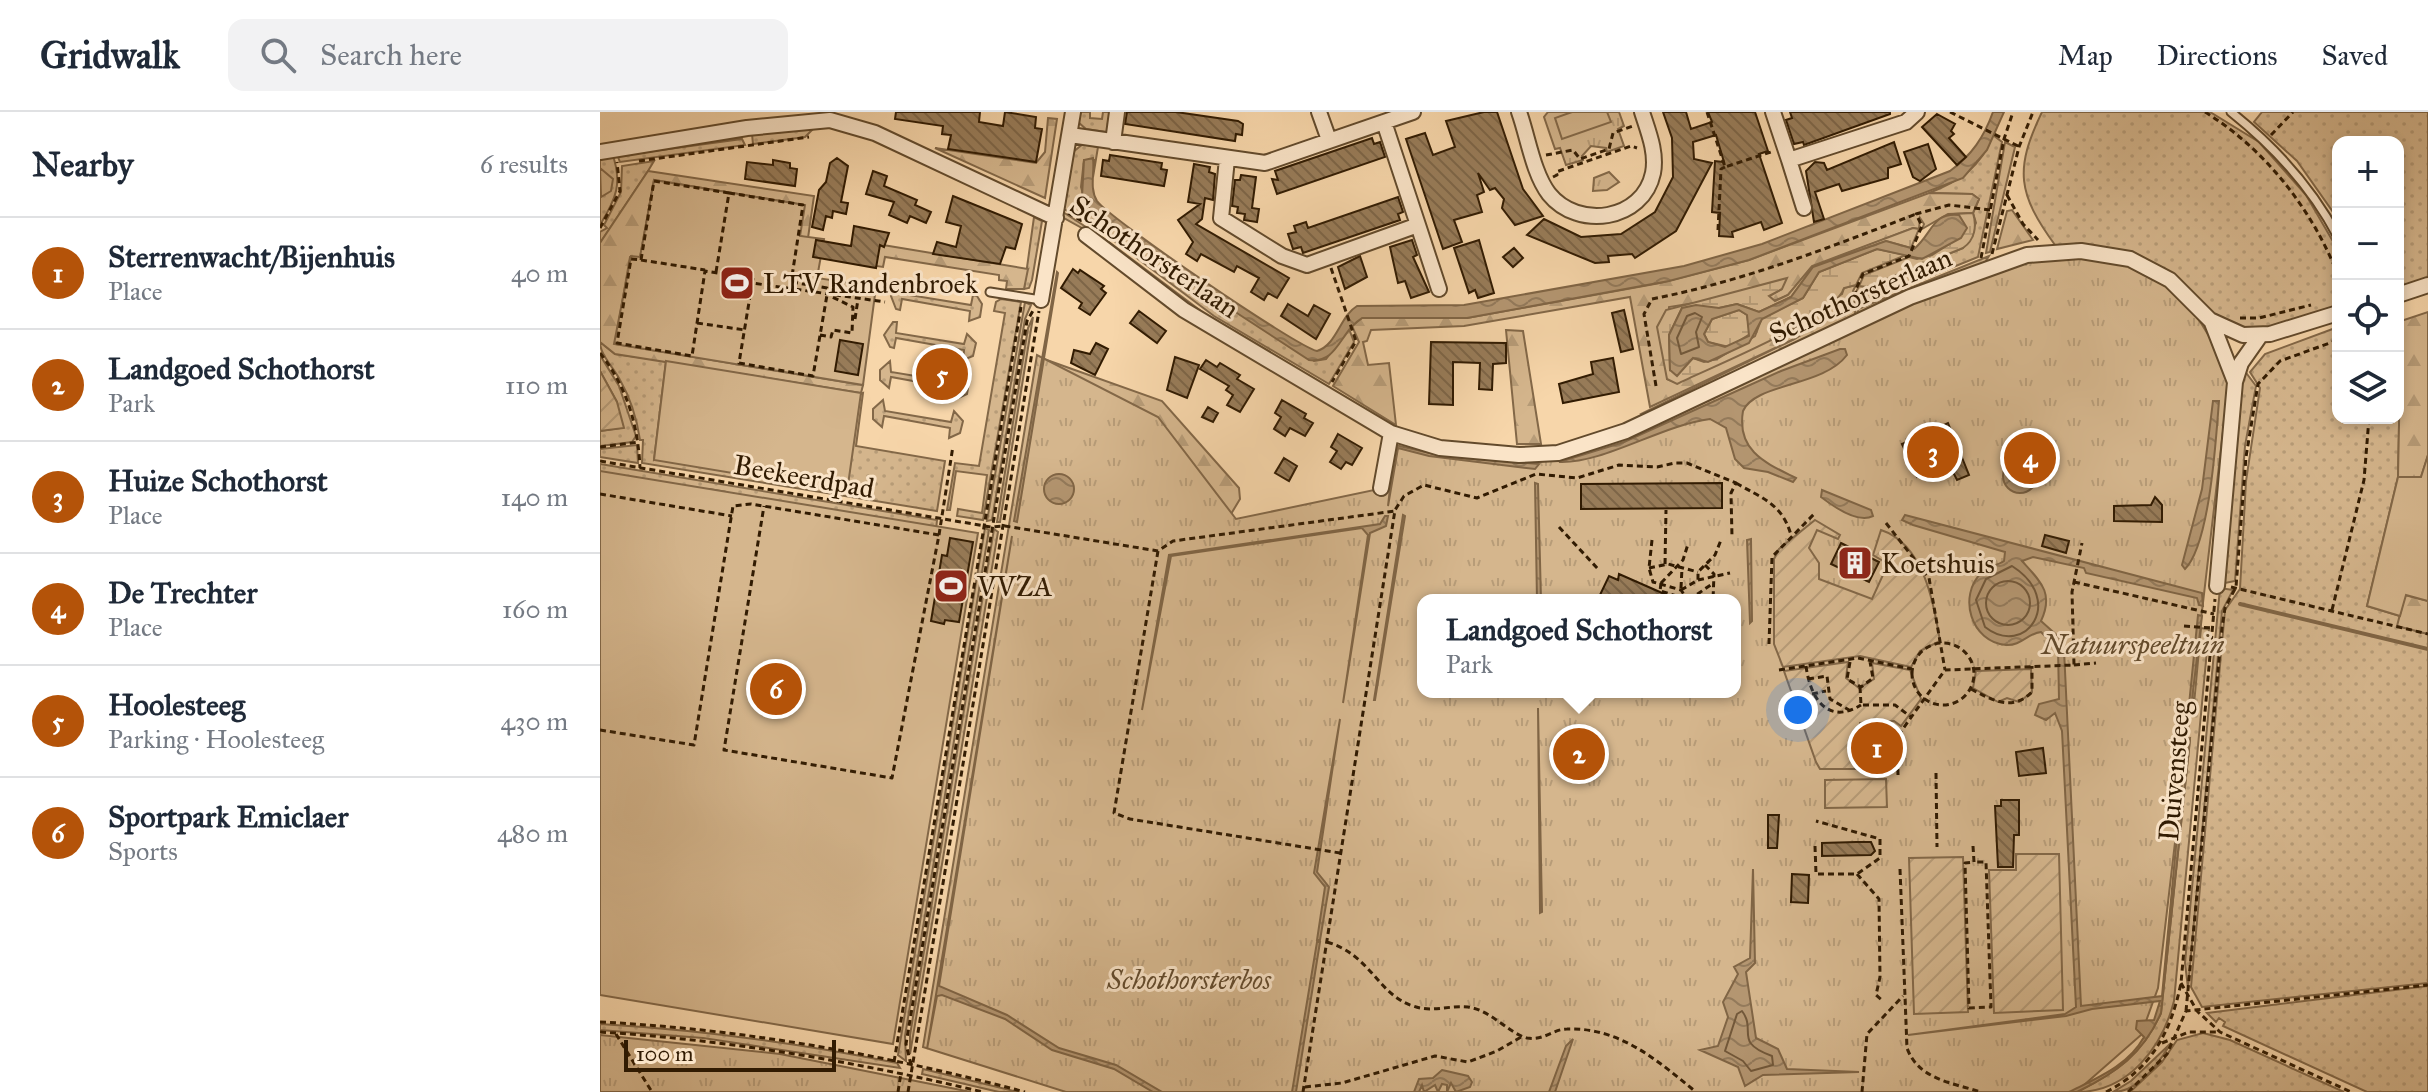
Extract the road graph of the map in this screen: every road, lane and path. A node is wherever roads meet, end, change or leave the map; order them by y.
1 (1056, 112) edge
2 (1117, 112) edge
3 (1319, 112) edge
4 (1413, 112) edge
5 (1519, 112) edge
6 (1707, 112) edge
7 (1773, 112) edge
8 (1917, 112) edge
9 (1950, 112) edge
10 (2013, 112) edge
11 (2033, 112) edge
12 (2205, 112) edge
13 (2231, 112) edge
14 (2293, 112) edge
15 (1073, 113) edge
16 (1644, 117) edge
17 (1384, 122) junction
18 (812, 135) dead end
19 (1070, 135) junction
20 (2002, 138) junction
21 (1329, 140) junction
22 (2266, 140) junction
23 (1113, 142) junction
24 (1652, 144) junction
25 (2019, 147) junction
26 (1787, 154) junction
27 (1597, 156) junction
28 (608, 158) edge
29 (1534, 158) junction
30 (1227, 159) junction
31 (632, 162) dead end
32 (1725, 167) junction
33 (1542, 181) junction
34 (729, 193) junction
35 (2007, 195) junction
36 (1804, 208) dead end
37 (1991, 210) junction
38 (1916, 214) junction
39 (1056, 218) junction
40 (1418, 225) junction
41 (2332, 227) edge
42 (600, 228) edge
43 (1718, 230) dead end
44 (1086, 235) dead end
45 (2054, 252) junction
46 (1328, 257) junction
47 (641, 260) junction
48 (1984, 262) junction
49 (2332, 262) edge
50 (705, 271) junction
51 (716, 272) junction
52 (791, 282) junction
53 (752, 283) junction
54 (2428, 285) edge
55 (790, 289) junction
56 (1439, 289) dead end
57 (990, 292) dead end
58 (2404, 293) edge
59 (830, 295) junction
60 (858, 298) junction
61 (1033, 298) junction
62 (885, 302) dead end
63 (2312, 305) dead end
64 (1861, 306) dead end
65 (2332, 315) edge
66 (2230, 316) dead end
67 (855, 319) junction
68 (2210, 320) junction
69 (697, 323) junction
70 (745, 330) junction
71 (820, 335) junction
72 (2260, 336) junction
73 (2332, 342) edge
74 (600, 353) edge
75 (2235, 382) junction
76 (1656, 386) dead end
77 (1325, 395) junction
78 (2369, 424) edge
79 (1391, 433) junction
80 (639, 442) junction
81 (953, 446) dead end
82 (600, 447) edge
83 (600, 461) edge
84 (640, 468) junction
85 (1736, 483) junction
86 (1381, 488) dead end
87 (600, 494) edge
88 (764, 506) junction
89 (1395, 510) junction
90 (1666, 510) dead end
91 (1815, 513) dead end
92 (732, 516) junction
93 (941, 519) junction
94 (1886, 523) dead end
95 (984, 526) junction
96 (991, 527) junction
97 (1559, 527) dead end
98 (1002, 529) junction
99 (939, 535) junction
100 (1791, 536) junction
101 (1732, 537) dead end
102 (1652, 540) dead end
103 (1721, 540) dead end
104 (2082, 543) dead end
105 (1688, 544) dead end
106 (1158, 551) junction
107 (1665, 564) junction
108 (1705, 565) junction
109 (1679, 567) junction
110 (1649, 568) junction
111 (1598, 569) dead end
112 (1698, 572) junction
113 (1730, 573) dead end
114 (1713, 578) junction
115 (1698, 580) junction
116 (2074, 582) junction
117 (1661, 583) junction
118 (1712, 584) junction
119 (2217, 586) junction
120 (2236, 587) junction
121 (1681, 590) junction
122 (1669, 594) edge
123 (1684, 594) edge
124 (1697, 594) edge
125 (1713, 594) edge
126 (2332, 611) junction
127 (2214, 614) junction
128 (2184, 626) dead end
129 (2212, 628) junction
130 (2428, 634) edge
131 (1942, 642) junction
132 (1769, 644) dead end
133 (1852, 659) junction
134 (1870, 662) junction
135 (2096, 663) dead end
136 (2072, 665) junction
137 (1806, 666) junction
138 (2032, 666) junction
139 (1912, 669) junction
140 (1974, 669) junction
141 (1779, 670) dead end
142 (1945, 670) junction
143 (1808, 679) junction
144 (1860, 687) junction
145 (1971, 689) junction
146 (1826, 691) junction
147 (1812, 694) junction
148 (1830, 699) junction
149 (1924, 699) junction
150 (1821, 705) junction
151 (1861, 705) junction
152 (1849, 710) junction
153 (1911, 717) junction
154 (600, 730) edge
155 (1936, 773) dead end
156 (1898, 775) dead end
157 (1816, 821) dead end
158 (1815, 846) dead end
159 (1973, 846) dead end
160 (1937, 847) dead end
161 (1340, 854) junction
162 (1974, 862) junction
163 (1900, 869) dead end
164 (1857, 874) junction
165 (1327, 942) junction
166 (2181, 983) junction
167 (2428, 985) edge
168 (1903, 996) junction
169 (2188, 997) junction
170 (1883, 1001) dead end
171 (2186, 1011) junction
172 (2197, 1011) junction
173 (600, 1022) edge
174 (600, 1032) edge
175 (2220, 1032) junction
176 (615, 1033) junction
177 (1523, 1036) junction
178 (2177, 1036) junction
179 (2162, 1043) junction
180 (894, 1062) junction
181 (911, 1065) junction
182 (901, 1073) junction
183 (911, 1075) junction
184 (1304, 1090) edge
185 (652, 1092) edge
186 (898, 1092) edge
187 (908, 1092) edge
188 (983, 1092) edge
189 (1025, 1092) edge
190 (1696, 1092) edge
191 (1862, 1092) edge
192 (1981, 1092) edge
193 (2106, 1092) edge
194 (2128, 1092) edge
195 (2351, 1092) edge

1 - 15 street
2 - 23 street
3 - 21 street
4 - 17 street
5 - 29 street
6 - 32 path
7 - 26 street
8 - 26 street
9 - 20 path
10 - 20 path
11 - 25 path
12 - 49 path
13 - 22 lane
14 - 22 path
15 - 19 street
16 - 24 street
16 - 27 path
17 - 21 street
17 - 40 street
18 - 31 path
19 - 23 street
19 - 39 street
20 - 25 path
20 - 37 path
21 - 30 street
22 - 41 lane
23 - 30 street
24 - 27 path
24 - 33 street
25 - 35 path
26 - 32 path
26 - 36 street
27 - 29 path
27 - 33 path
28 - 39 street, Schothorsterlaan
28 - 42 path
29 - 33 street
30 - 46 street
32 - 43 path
34 - 47 path
34 - 51 path
34 - 52 path
35 - 45 path
35 - 48 path
37 - 38 path
37 - 48 path
38 - 64 path
38 - 76 path
39 - 61 street
40 - 46 street
40 - 56 street
44 - 77 street, Schothorsterlaan
45 - 48 street, Schothorsterlaan
45 - 68 street, Schothorsterlaan
46 - 77 path
47 - 50 path
47 - 69 path
48 - 79 street, Schothorsterlaan
50 - 51 path
50 - 69 path
51 - 53 path
52 - 55 path
52 - 59 path
53 - 55 path
53 - 70 path
54 - 58 street
55 - 59 path
57 - 61 lane
59 - 60 path
59 - 67 path
59 - 71 path
60 - 62 path
60 - 67 path
61 - 95 path
61 - 96 path
61 - 98 path
63 - 66 path
65 - 72 street
67 - 71 path
68 - 72 street, Schothorsterlaan
68 - 75 street
69 - 70 path
70 - 71 path
72 - 75 street
73 - 120 path
74 - 80 path
75 - 119 street
77 - 79 street, Schothorsterlaan
78 - 126 path
79 - 86 street
80 - 82 path
80 - 84 path
81 - 93 path
83 - 84 path, Beekeerdpad
84 - 93 path, Beekeerdpad
85 - 89 path
85 - 100 path
85 - 101 path
87 - 92 path
88 - 92 path
88 - 99 path
88 - 99 path
89 - 106 path
89 - 161 path
90 - 107 path
91 - 100 path
92 - 154 path
93 - 95 path, Beekeerdpad
93 - 99 path
94 - 131 path
95 - 96 path, Beekeerdpad
95 - 180 path
96 - 98 path, Beekeerdpad
96 - 181 path
97 - 111 path
98 - 106 path, Beekeerdpad
98 - 181 path
100 - 132 path
102 - 110 path
103 - 108 path
104 - 116 path
105 - 109 path
106 - 161 path
107 - 109 path
107 - 110 path
108 - 112 path
108 - 114 path
109 - 112 path
109 - 117 path
109 - 121 path
110 - 117 path
112 - 115 path
113 - 114 path
114 - 115 path
114 - 118 path
115 - 121 path
116 - 127 path
116 - 136 path
117 - 121 path
117 - 122 path
118 - 124 path
118 - 125 path
119 - 120 path
119 - 127 path, Duivensteeg
120 - 126 path
120 - 169 path
121 - 123 path
126 - 130 path
127 - 129 path, Duivensteeg
128 - 129 path
129 - 166 path, Duivensteeg
131 - 139 path
131 - 140 path
131 - 142 path
133 - 134 path
133 - 137 path
133 - 144 path
134 - 139 path
134 - 144 path
135 - 136 path
136 - 138 path
137 - 141 path
137 - 143 path
138 - 140 path
138 - 145 path
139 - 149 path
140 - 142 path
140 - 145 path
142 - 149 path
143 - 146 path
143 - 147 path
144 - 151 path
145 - 149 path
146 - 147 path
146 - 148 path
147 - 150 path
148 - 150 path
148 - 152 path
149 - 153 path
150 - 152 path
151 - 152 path
151 - 153 path
153 - 156 path
155 - 160 path
157 - 164 path
158 - 164 path
159 - 162 path
161 - 165 path
162 - 162 path
163 - 168 path
164 - 170 path
165 - 177 path
165 - 184 path
166 - 169 path
166 - 179 path, Duivensteeg
167 - 172 path
168 - 191 path
168 - 192 path
169 - 171 path
169 - 172 path
171 - 172 path
171 - 178 path
172 - 175 path
173 - 180 path
174 - 176 path
175 - 178 path
175 - 195 path
176 - 182 path
176 - 185 path
177 - 184 path
177 - 190 path
178 - 179 path
178 - 194 path
179 - 193 path, Duivensteeg
180 - 181 path
181 - 183 path
181 - 189 path
182 - 183 path
182 - 186 path
183 - 187 path
183 - 188 path

